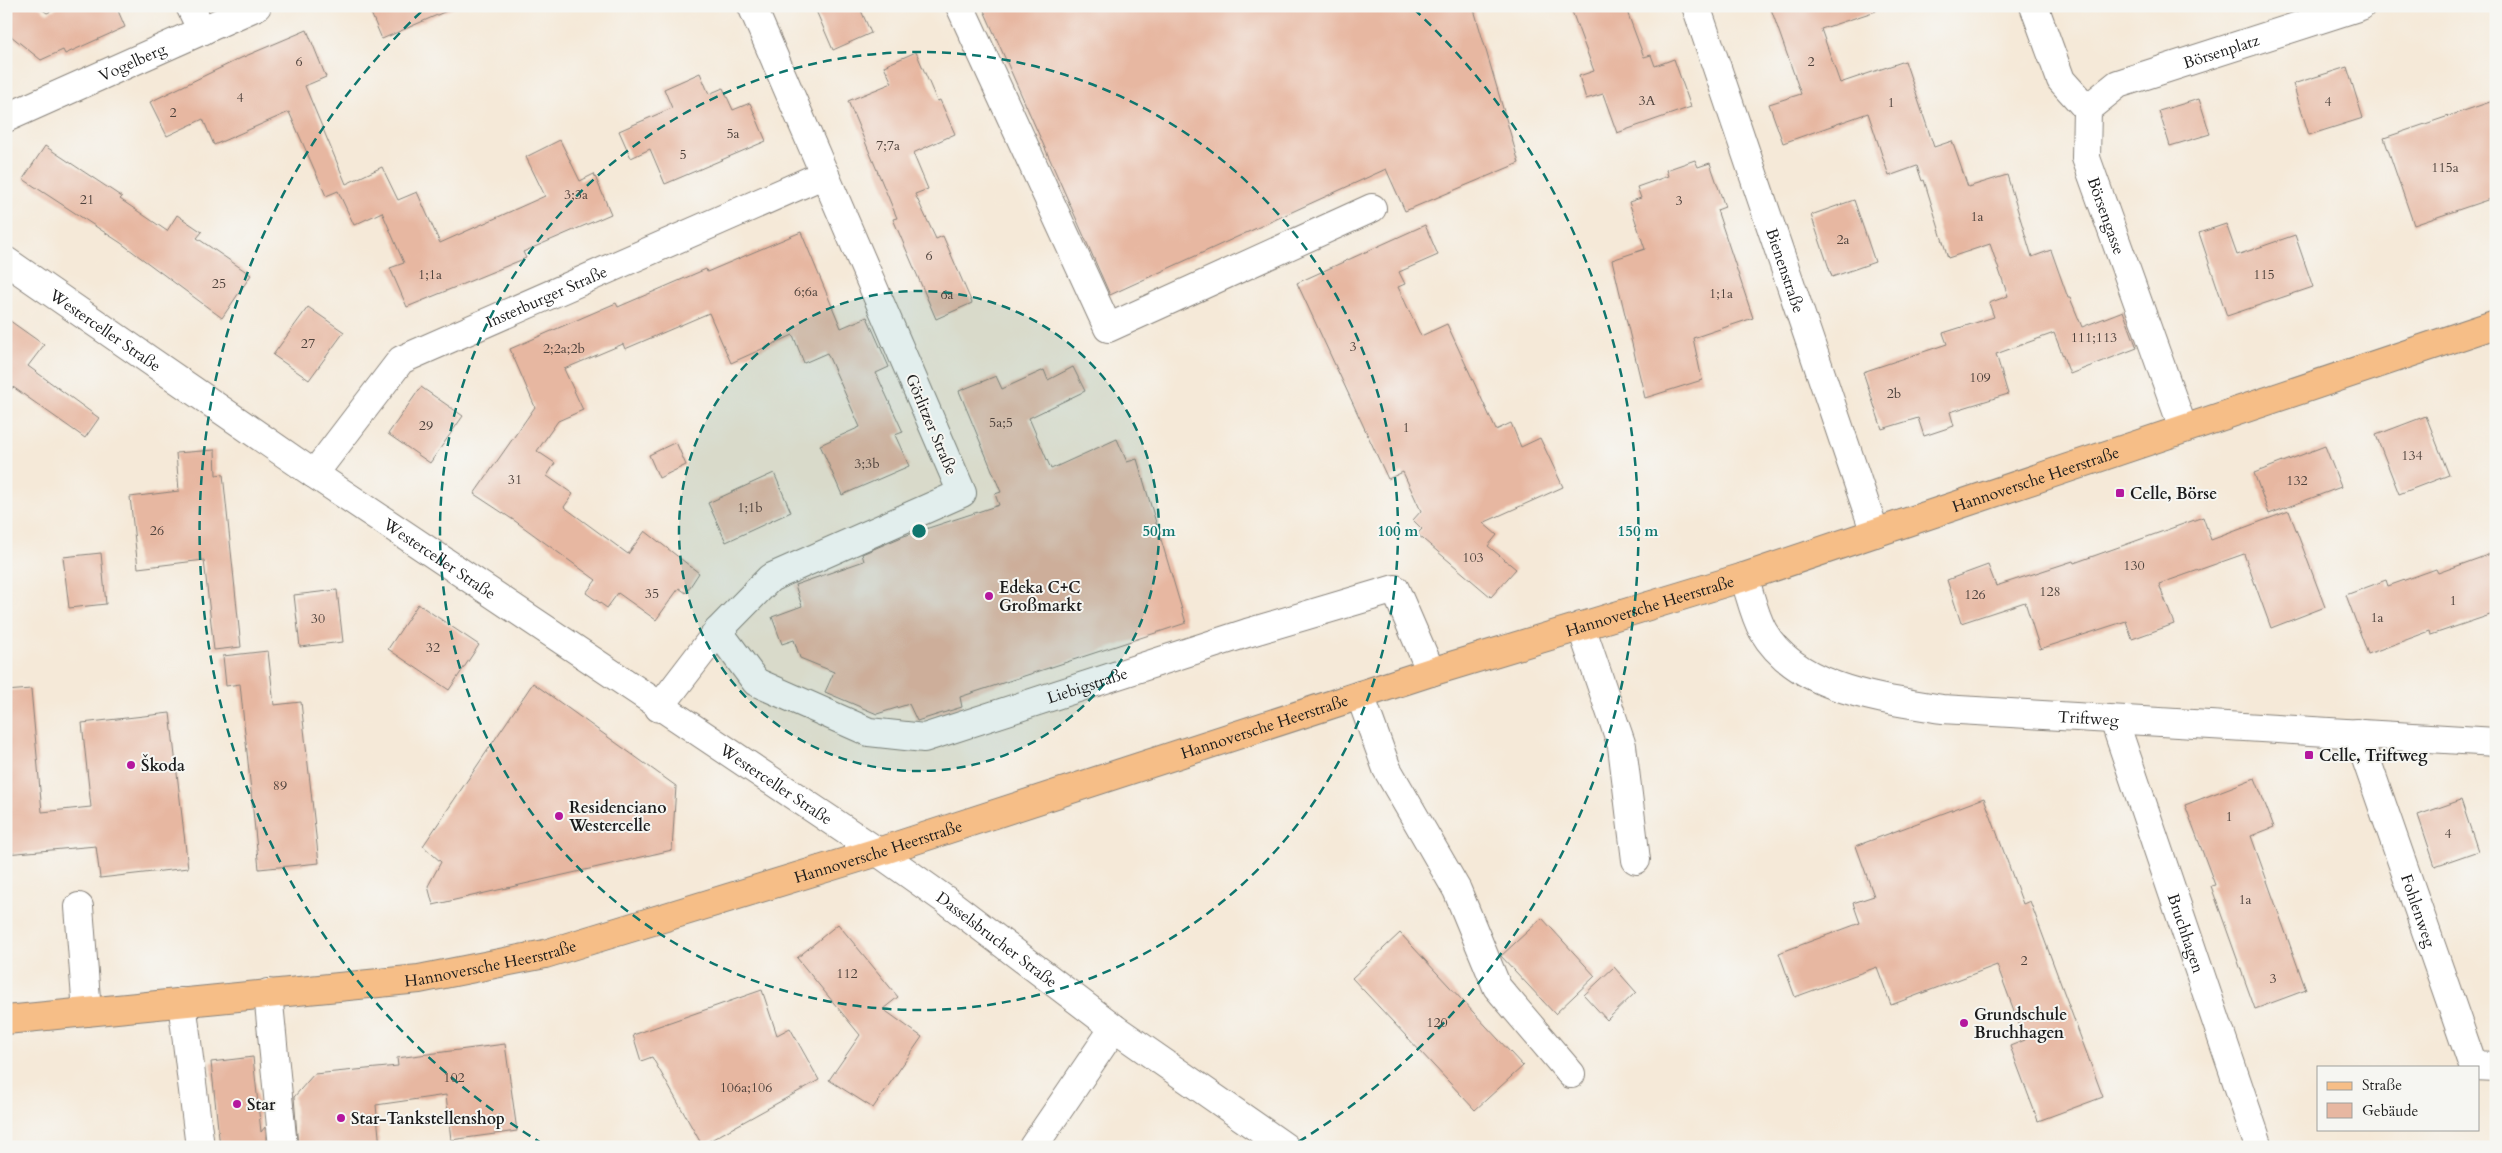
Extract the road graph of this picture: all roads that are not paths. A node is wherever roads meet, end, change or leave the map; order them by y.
1 (190, 6) edge
2 (257, 6) edge
3 (752, 6) edge
4 (960, 6) edge
5 (1696, 6) edge
6 (2034, 6) edge
7 (2361, 6) edge
8 (202, 31) junction
9 (2087, 109) junction
10 (6, 118) edge
11 (825, 174) junction
12 (1372, 208) dead end
13 (6, 261) edge
14 (2496, 324) edge
15 (2183, 428) junction
16 (314, 474) junction
17 (1875, 533) junction
18 (1744, 577) junction
19 (1581, 626) junction
20 (718, 631) junction
21 (1431, 672) junction
22 (1360, 695) junction
23 (659, 708) junction
24 (2114, 720) junction
25 (2357, 734) junction
26 (2496, 742) edge
27 (878, 852) junction
28 (1636, 860) dead end
29 (79, 907) dead end
30 (268, 993) junction
31 (182, 1002) junction
32 (87, 1012) junction
33 (6, 1020) edge
34 (1114, 1028) junction
35 (2473, 1066) edge
36 (2480, 1066) edge
37 (2496, 1067) edge
38 (1571, 1074) dead end
39 (200, 1147) edge
40 (283, 1147) edge
41 (1033, 1147) edge
42 (1285, 1147) edge
43 (2259, 1147) edge

1 - 8 street
2 - 8 street, Vogelberg
3 - 11 street, Görlitzer Straße
4 - 12 street
5 - 17 street, Bienenstraße
6 - 9 street
7 - 9 street, Börsenplatz
8 - 10 street, Vogelberg
9 - 15 street, Börsengasse
11 - 16 street, Insterburger Straße
11 - 20 street, Görlitzer Straße
13 - 16 street, Westerceller Straße
14 - 15 main road, Hannoversche Heerstraße
15 - 17 main road, Hannoversche Heerstraße
16 - 23 street, Westerceller Straße
17 - 18 main road, Hannoversche Heerstraße
18 - 19 main road, Hannoversche Heerstraße
18 - 24 street, Triftweg
19 - 21 main road, Hannoversche Heerstraße
19 - 28 street
20 - 21 street, Liebigstraße
20 - 23 street, Görlitzer Straße
21 - 22 main road, Hannoversche Heerstraße
22 - 27 main road, Hannoversche Heerstraße
22 - 38 street
23 - 27 street, Westerceller Straße
24 - 25 street, Triftweg
24 - 43 street, Bruchhagen
25 - 26 street, Triftweg
25 - 35 street, Fohlenweg
27 - 30 main road, Hannoversche Heerstraße
27 - 34 street, Dasselsbrucher Straße
29 - 32 street
30 - 31 main road, Hannoversche Heerstraße
30 - 40 street
31 - 32 main road, Hannoversche Heerstraße
31 - 39 street
32 - 33 main road, Hannoversche Heerstraße
34 - 41 street
34 - 42 street, Dasselsbrucher Straße
36 - 37 street, Fohlenweg

